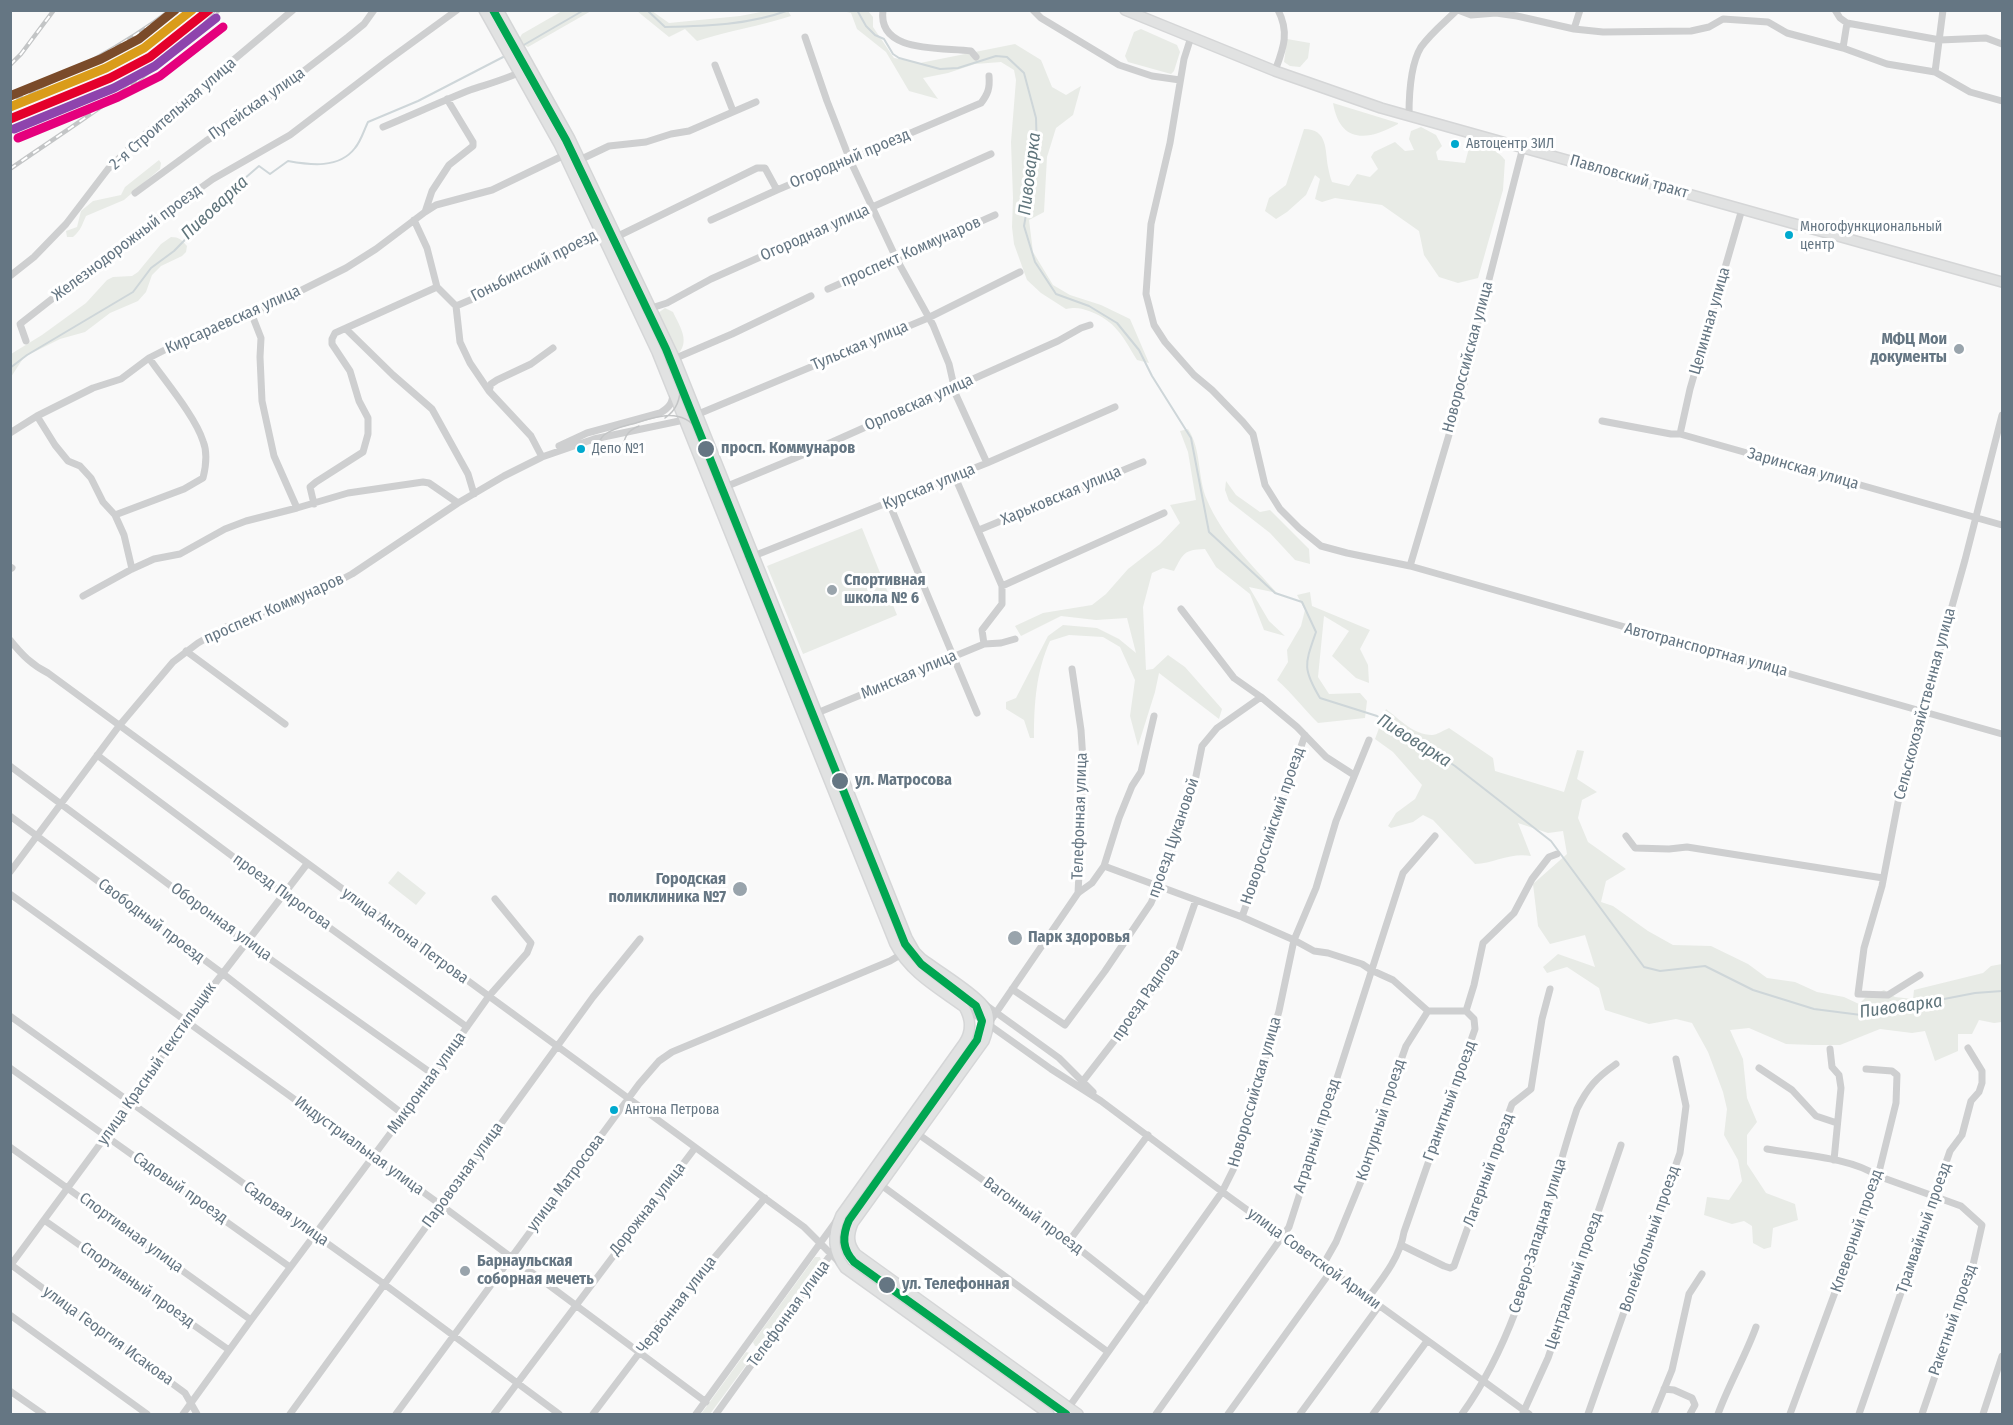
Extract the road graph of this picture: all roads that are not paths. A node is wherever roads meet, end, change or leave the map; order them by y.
1 (293, 10) edge
2 (374, 10) edge
3 (457, 10) edge
4 (484, 10) edge
5 (498, 10) edge
6 (883, 10) edge
7 (1033, 10) edge
8 (1125, 10) edge
9 (1278, 10) edge
10 (1457, 10) edge
11 (1580, 10) edge
12 (1835, 10) edge
13 (1943, 10) edge
14 (1846, 23) junction
15 (1574, 29) junction
16 (1191, 37) junction
17 (805, 38) dead end
18 (1940, 40) junction
19 (2002, 44) edge
20 (1843, 48) junction
21 (976, 57) dead end
22 (529, 64) junction
23 (715, 65) dead end
24 (519, 70) junction
25 (1275, 71) junction
26 (1935, 72) junction
27 (989, 76) dead end
28 (1180, 80) junction
29 (447, 99) junction
30 (2002, 101) edge
31 (756, 102) dead end
32 (733, 111) junction
33 (1409, 116) junction
34 (383, 127) dead end
35 (1523, 147) junction
36 (575, 150) junction
37 (991, 154) dead end
38 (564, 155) junction
39 (580, 160) junction
40 (850, 160) junction
41 (569, 165) junction
42 (777, 190) junction
43 (135, 193) dead end
44 (872, 207) junction
45 (1742, 209) junction
46 (425, 212) junction
47 (995, 215) dead end
48 (414, 220) junction
49 (711, 220) dead end
50 (611, 227) junction
51 (601, 232) junction
52 (616, 237) junction
53 (606, 242) junction
54 (897, 260) junction
55 (1020, 272) dead end
56 (10, 276) edge
57 (2002, 282) edge
58 (437, 287) junction
59 (828, 289) dead end
60 (811, 296) dead end
61 (456, 306) junction
62 (651, 307) junction
63 (639, 312) junction
64 (252, 315) junction
65 (928, 318) junction
66 (1090, 325) dead end
67 (346, 329) junction
68 (26, 341) dead end
69 (554, 348) dead end
70 (149, 358) junction
71 (675, 359) junction
72 (662, 364) junction
73 (955, 386) junction
74 (672, 389) junction
75 (489, 391) junction
76 (679, 406) junction
77 (1114, 407) dead end
78 (666, 409) junction
79 (697, 415) junction
80 (2002, 415) edge
81 (37, 416) junction
82 (684, 420) junction
83 (1602, 421) dead end
84 (10, 433) edge
85 (1680, 434) junction
86 (542, 457) junction
87 (1143, 462) dead end
88 (987, 463) junction
89 (954, 477) junction
90 (726, 487) junction
91 (713, 492) junction
92 (474, 494) junction
93 (458, 503) junction
94 (889, 503) junction
95 (314, 504) junction
96 (297, 508) junction
97 (1164, 513) dead end
98 (115, 515) junction
99 (1977, 517) junction
100 (2002, 525) edge
101 (980, 530) junction
102 (754, 556) junction
103 (741, 561) junction
104 (1410, 566) junction
105 (132, 569) junction
106 (1002, 586) junction
107 (84, 596) dead end
108 (1180, 609) dead end
109 (1015, 639) dead end
110 (10, 640) edge
111 (984, 644) junction
112 (186, 651) junction
113 (953, 658) junction
114 (1072, 669) dead end
115 (1261, 697) junction
116 (1922, 711) junction
117 (977, 713) dead end
118 (818, 714) junction
119 (1154, 716) dead end
120 (805, 718) junction
121 (285, 724) dead end
122 (118, 726) junction
123 (2002, 734) edge
124 (1305, 735) junction
125 (1369, 740) dead end
126 (97, 755) junction
127 (10, 766) edge
128 (1354, 775) junction
129 (60, 804) junction
130 (857, 814) junction
131 (10, 816) edge
132 (844, 818) junction
133 (37, 836) junction
134 (1435, 836) dead end
135 (1626, 836) dead end
136 (1557, 854) dead end
137 (307, 864) junction
138 (1104, 866) junction
139 (10, 872) edge
140 (1883, 878) junction
141 (1158, 885) junction
142 (1078, 893) junction
143 (10, 894) edge
144 (283, 894) junction
145 (495, 899) dead end
146 (1196, 900) junction
147 (1242, 917) junction
148 (640, 939) dead end
149 (1294, 940) junction
150 (246, 942) junction
151 (912, 948) junction
152 (901, 956) junction
153 (1371, 970) junction
154 (222, 973) junction
155 (1920, 975) dead end
156 (1012, 989) junction
157 (1550, 989) dead end
158 (489, 996) junction
159 (964, 1007) junction
160 (1428, 1011) junction
161 (1466, 1011) junction
162 (10, 1017) edge
163 (988, 1017) junction
164 (186, 1021) junction
165 (467, 1027) junction
166 (970, 1029) junction
167 (557, 1047) junction
168 (1968, 1048) dead end
169 (1830, 1049) dead end
170 (1676, 1059) dead end
171 (1616, 1064) dead end
172 (10, 1068) edge
173 (1759, 1068) dead end
174 (1866, 1069) dead end
175 (434, 1075) junction
176 (1083, 1082) junction
177 (628, 1099) junction
178 (1101, 1101) junction
179 (129, 1103) junction
180 (404, 1115) junction
181 (1837, 1123) junction
182 (918, 1134) junction
183 (1148, 1135) junction
184 (106, 1136) junction
185 (1621, 1145) dead end
186 (10, 1147) edge
187 (695, 1148) junction
188 (1767, 1149) dead end
189 (372, 1157) junction
190 (1834, 1160) junction
191 (1878, 1176) junction
192 (881, 1185) junction
193 (67, 1188) junction
194 (1222, 1192) junction
195 (1933, 1196) junction
196 (765, 1198) junction
197 (441, 1205) junction
198 (841, 1215) junction
199 (44, 1220) junction
200 (853, 1223) junction
201 (315, 1235) junction
202 (1284, 1236) junction
203 (822, 1240) junction
204 (1069, 1241) junction
205 (1401, 1245) junction
206 (835, 1248) junction
207 (856, 1254) junction
208 (510, 1258) junction
209 (11, 1265) edge
210 (1323, 1265) junction
211 (290, 1267) junction
212 (1331, 1271) junction
213 (1702, 1274) dead end
214 (384, 1284) junction
215 (1368, 1298) junction
216 (1145, 1301) junction
217 (575, 1305) junction
218 (1379, 1306) junction
219 (10, 1315) edge
220 (251, 1320) junction
221 (1756, 1327) dead end
222 (454, 1336) junction
223 (1427, 1341) junction
224 (229, 1350) junction
225 (640, 1352) junction
226 (1108, 1352) junction
227 (2002, 1356) edge
228 (517, 1383) junction
229 (1484, 1383) junction
230 (1664, 1389) junction
231 (10, 1391) edge
232 (706, 1402) junction
233 (192, 1404) junction
234 (1069, 1407) junction
235 (1524, 1413) edge
236 (44, 1414) edge
237 (147, 1414) edge
238 (183, 1414) edge
239 (197, 1414) edge
240 (290, 1414) edge
241 (396, 1414) edge
242 (494, 1414) edge
243 (559, 1414) edge
244 (593, 1414) edge
245 (696, 1414) edge
246 (716, 1414) edge
247 (1049, 1414) edge
248 (1078, 1414) edge
249 (1156, 1414) edge
250 (1228, 1414) edge
251 (1300, 1414) edge
252 (1373, 1414) edge
253 (1462, 1414) edge
254 (1588, 1414) edge
255 (1654, 1414) edge
256 (1690, 1414) edge
257 (1718, 1414) edge
258 (1790, 1414) edge
259 (1860, 1414) edge
260 (1922, 1414) edge
261 (1983, 1414) edge

1 - 56 street, 2-я Строительная улица
2 - 43 street, Путейская улица
3 - 68 street, Железнодорожный проезд
4 - 24 main road, улица Советской Армии
5 - 22 main road
6 - 21 street
7 - 28 street
8 - 16 main road, Павловский тракт
9 - 25 street
10 - 15 street
10 - 33 street
11 - 15 street
12 - 14 street
13 - 18 street
14 - 18 street
14 - 20 street
15 - 20 street
16 - 25 main road, Павловский тракт
16 - 28 street, Автотранспортная улица
17 - 40 street
18 - 19 street
18 - 26 street
20 - 26 street
22 - 24 street
22 - 36 main road
23 - 32 street
24 - 29 street
24 - 38 main road, улица Советской Армии
25 - 33 main road, Павловский тракт
26 - 30 street
27 - 40 street, Огородный проезд
28 - 104 street, Автотранспортная улица
29 - 34 street
29 - 46 street
31 - 32 street
32 - 39 street
33 - 35 main road, Павловский тракт
35 - 45 main road, Павловский тракт
35 - 104 street, Новороссийская улица
36 - 38 street, Кирсараевская улица
36 - 39 main road
37 - 44 street, Огородная улица
38 - 41 main road, улица Советской Армии
38 - 46 street, Кирсараевская улица
39 - 41 street
39 - 50 main road
40 - 42 street, Огородный проезд
40 - 44 street
41 - 51 main road, улица Советской Армии
42 - 49 street
42 - 52 street, Огородный проезд
44 - 54 street
44 - 62 street, Огородная улица
45 - 57 main road, Павловский тракт
45 - 85 street, Целинная улица
46 - 48 street, Кирсараевская улица
47 - 54 street, проспект Коммунаров
48 - 58 street
48 - 64 street, Кирсараевская улица
50 - 51 street, Гоньбинский проезд
50 - 52 main road
51 - 53 main road, улица Советской Армии
51 - 61 street, Гоньбинский проезд
52 - 53 street, Огородный проезд
52 - 62 main road
53 - 63 main road, улица Советской Армии
54 - 59 street, проспект Коммунаров
54 - 65 street
55 - 65 street, Тульская улица
58 - 61 street
58 - 67 street
60 - 71 street
61 - 75 street
62 - 63 street, Огородная улица
62 - 71 main road
63 - 72 main road, улица Советской Армии
64 - 70 street, Кирсараевская улица
64 - 96 street
65 - 73 street
65 - 79 street, Тульская улица
66 - 73 street, Орловская улица
67 - 92 street
67 - 95 street
69 - 75 street
70 - 81 street, Кирсараевская улица
70 - 98 street
71 - 72 street
71 - 79 main road
72 - 74 main road, улица Советской Армии
73 - 88 street
73 - 90 street, Орловская улица
74 - 76 main road, улица Советской Армии
74 - 78 street
75 - 86 street
76 - 78 street, проспект Коммунаров
76 - 79 street
76 - 82 main road, улица Советской Армии
77 - 88 street, Курская улица
78 - 86 street, проспект Коммунаров
79 - 82 street, Тульская улица
79 - 90 main road
80 - 99 street, Сельскохозяйственная улица
81 - 84 street, Кирсараевская улица
81 - 98 street
82 - 86 street, проспект Коммунаров
82 - 91 main road, улица Советской Армии
83 - 85 street, Заринская улица
85 - 99 street, Заринская улица
86 - 92 street, проспект Коммунаров
87 - 101 street, Харьковская улица
88 - 89 street, Курская улица
89 - 94 street, Курская улица
89 - 101 street
90 - 91 street, Орловская улица
90 - 102 main road
91 - 103 main road, улица Советской Армии
92 - 93 street, проспект Коммунаров
93 - 95 street
93 - 112 street, проспект Коммунаров
94 - 102 street, Курская улица
94 - 113 street
95 - 96 street
96 - 105 street
97 - 106 street
98 - 105 street
99 - 100 street, Заринская улица
99 - 116 street, Сельскохозяйственная улица
101 - 106 street
102 - 103 street, Курская улица
102 - 118 main road
103 - 120 main road, улица Советской Армии
104 - 116 street, Автотранспортная улица
105 - 107 street
106 - 111 street
108 - 115 street, Новороссийский проезд
109 - 111 street, Минская улица
110 - 122 street, улица Антона Петрова
111 - 113 street, Минская улица
112 - 121 street
112 - 122 street, проспект Коммунаров
113 - 117 street
113 - 118 street, Минская улица
114 - 142 street, Телефонная улица
115 - 124 street, Новороссийский проезд
115 - 141 street, проезд Цукановой
116 - 123 street, Автотранспортная улица
116 - 140 street, Сельскохозяйственная улица
118 - 120 street, Минская улица
118 - 130 main road
119 - 138 street, Телефонная улица
120 - 132 main road, улица Советской Армии
122 - 126 street, проспект Коммунаров
122 - 137 street, улица Антона Петрова
124 - 128 street, Новороссийский проезд
124 - 147 street, Новороссийский проезд
125 - 128 street, Новороссийская улица
126 - 129 street, проспект Коммунаров
126 - 144 street, проезд Пирогова
127 - 129 street, Оборонная улица
128 - 149 street, Новороссийская улица
129 - 133 street, проспект Коммунаров
129 - 150 street, Оборонная улица
130 - 132 street
130 - 151 main road
131 - 133 street, Свободный проезд
132 - 152 main road, улица Советской Армии
133 - 139 street, проспект Коммунаров
133 - 154 street, Свободный проезд
134 - 153 street, Аграрный проезд
135 - 140 street
136 - 161 street, Гранитный проезд
137 - 144 street, улица Красный Текстильщик
137 - 158 street, улица Антона Петрова
138 - 141 street
138 - 142 street, Телефонная улица
140 - 155 street, Сельскохозяйственная улица
141 - 146 street
141 - 156 street, проезд Цукановой
142 - 156 street, Телефонная улица
143 - 164 street, Индустриальная улица
144 - 150 street, улица Красный Текстильщик
144 - 165 street, проезд Пирогова
145 - 158 street, Микронная улица
146 - 147 street
146 - 176 street, проезд Радлова
147 - 149 street
148 - 167 street, Паровозная улица
149 - 153 street
149 - 194 street, Новороссийская улица
150 - 154 street, улица Красный Текстильщик
150 - 175 street, Оборонная улица
151 - 152 street, улица Матросова
151 - 163 main road
152 - 159 main road, улица Советской Армии
152 - 177 street, улица Матросова
153 - 160 street
153 - 202 street, Аграрный проезд
154 - 164 street, улица Красный Текстильщик
154 - 180 street, Свободный проезд
156 - 163 street, Телефонная улица
157 - 205 street, Лагерный проезд
158 - 165 street, Микронная улица
158 - 167 street, улица Антона Петрова
159 - 163 street, улица Советской Армии
159 - 166 main road
160 - 161 street
160 - 210 street, Контурный проезд
161 - 205 street, Гранитный проезд
162 - 179 street, Садовая улица
163 - 166 street
163 - 176 street, улица Советской Армии
163 - 178 street, улица Советской Армии
163 - 182 main road, Телефонная улица
164 - 179 street, улица Красный Текстильщик
164 - 189 street, Индустриальная улица
165 - 175 street, Микронная улица
166 - 198 main road, Телефонная улица
167 - 177 street, улица Антона Петрова
167 - 197 street, Паровозная улица
168 - 195 street, Трамвайный проезд
169 - 181 street
170 - 254 street, Волейбольный проезд
171 - 229 street, Северо-Западная улица
172 - 184 street, Садовый проезд
173 - 181 street
174 - 191 street, Клеверный проезд
175 - 180 street, Микронная улица
176 - 178 street, улица Советской Армии
177 - 187 street, улица Антона Петрова
177 - 208 street, улица Матросова
178 - 183 street, улица Советской Армии
179 - 184 street, улица Красный Текстильщик
179 - 201 street, Садовая улица
180 - 189 street, Микронная улица
181 - 190 street
182 - 192 main road, Телефонная улица
182 - 204 street, Вагонный проезд
183 - 194 street, улица Советской Армии
183 - 204 street
184 - 193 street, улица Красный Текстильщик
184 - 211 street, Садовый проезд
185 - 235 street, Центральный проезд
186 - 193 street, Спортивная улица
187 - 196 street, улица Антона Петрова
187 - 217 street, Дорожная улица
188 - 190 street
189 - 197 street, Индустриальная улица
189 - 201 street, Микронная улица
190 - 191 street
191 - 195 street
191 - 258 street, Клеверный проезд
192 - 200 main road, Телефонная улица
192 - 226 street
193 - 199 street, улица Красный Текстильщик
193 - 220 street, Спортивная улица
194 - 202 street, улица Советской Армии
194 - 216 street, Новороссийская улица
195 - 259 street, Трамвайный проезд
195 - 260 street, Ракетный проезд
196 - 203 street, улица Антона Петрова
196 - 225 street, Червонная улица
197 - 208 street, Индустриальная улица
197 - 214 street, Паровозная улица
198 - 203 street, Телефонная улица
198 - 206 main road
199 - 209 street, улица Красный Текстильщик
199 - 224 street, Спортивный проезд
200 - 206 street, Телефонная улица
200 - 207 main road
201 - 211 street, Микронная улица
201 - 214 street, Садовая улица
202 - 210 street, улица Советской Армии
202 - 249 street, Аграрный проезд
203 - 206 street, улица Антона Петрова
203 - 206 street, улица Антона Петрова
203 - 232 street, Телефонная улица
204 - 216 street, Вагонный проезд
205 - 215 street, Гранитный проезд
206 - 207 street, улица Антона Петрова
206 - 246 street, Телефонная улица
206 - 247 main road
207 - 234 main road, улица Антона Петрова
208 - 217 street, Индустриальная улица
208 - 222 street, улица Матросова
209 - 233 street, улица Георгия Исакова
210 - 212 street, улица Советской Армии
211 - 220 street, Микронная улица
212 - 215 street, улица Советской Армии
212 - 250 street
213 - 230 street
214 - 222 street, Садовая улица
214 - 240 street, Паровозная улица
215 - 218 street, улица Советской Армии
216 - 226 street, Новороссийская улица
217 - 225 street, Индустриальная улица
217 - 228 street, Дорожная улица
218 - 223 street, улица Советской Армии
218 - 251 street
219 - 237 street
220 - 224 street, Микронная улица
221 - 257 street
222 - 228 street, Садовая улица
222 - 241 street, улица Матросова
223 - 229 street, улица Советской Армии
223 - 252 street
224 - 233 street, Микронная улица
225 - 232 street, Индустриальная улица
225 - 244 street, Червонная улица
226 - 234 street, Новороссийская улица
227 - 261 street
228 - 242 street, Дорожная улица
228 - 243 street, Садовая улица
229 - 235 street, улица Советской Армии
229 - 253 street, Северо-Западная улица
230 - 255 street
230 - 256 street
231 - 236 street
232 - 245 street, Телефонная улица
233 - 238 street, Микронная улица
233 - 239 street, улица Георгия Исакова
234 - 248 main road, улица Антона Петрова

